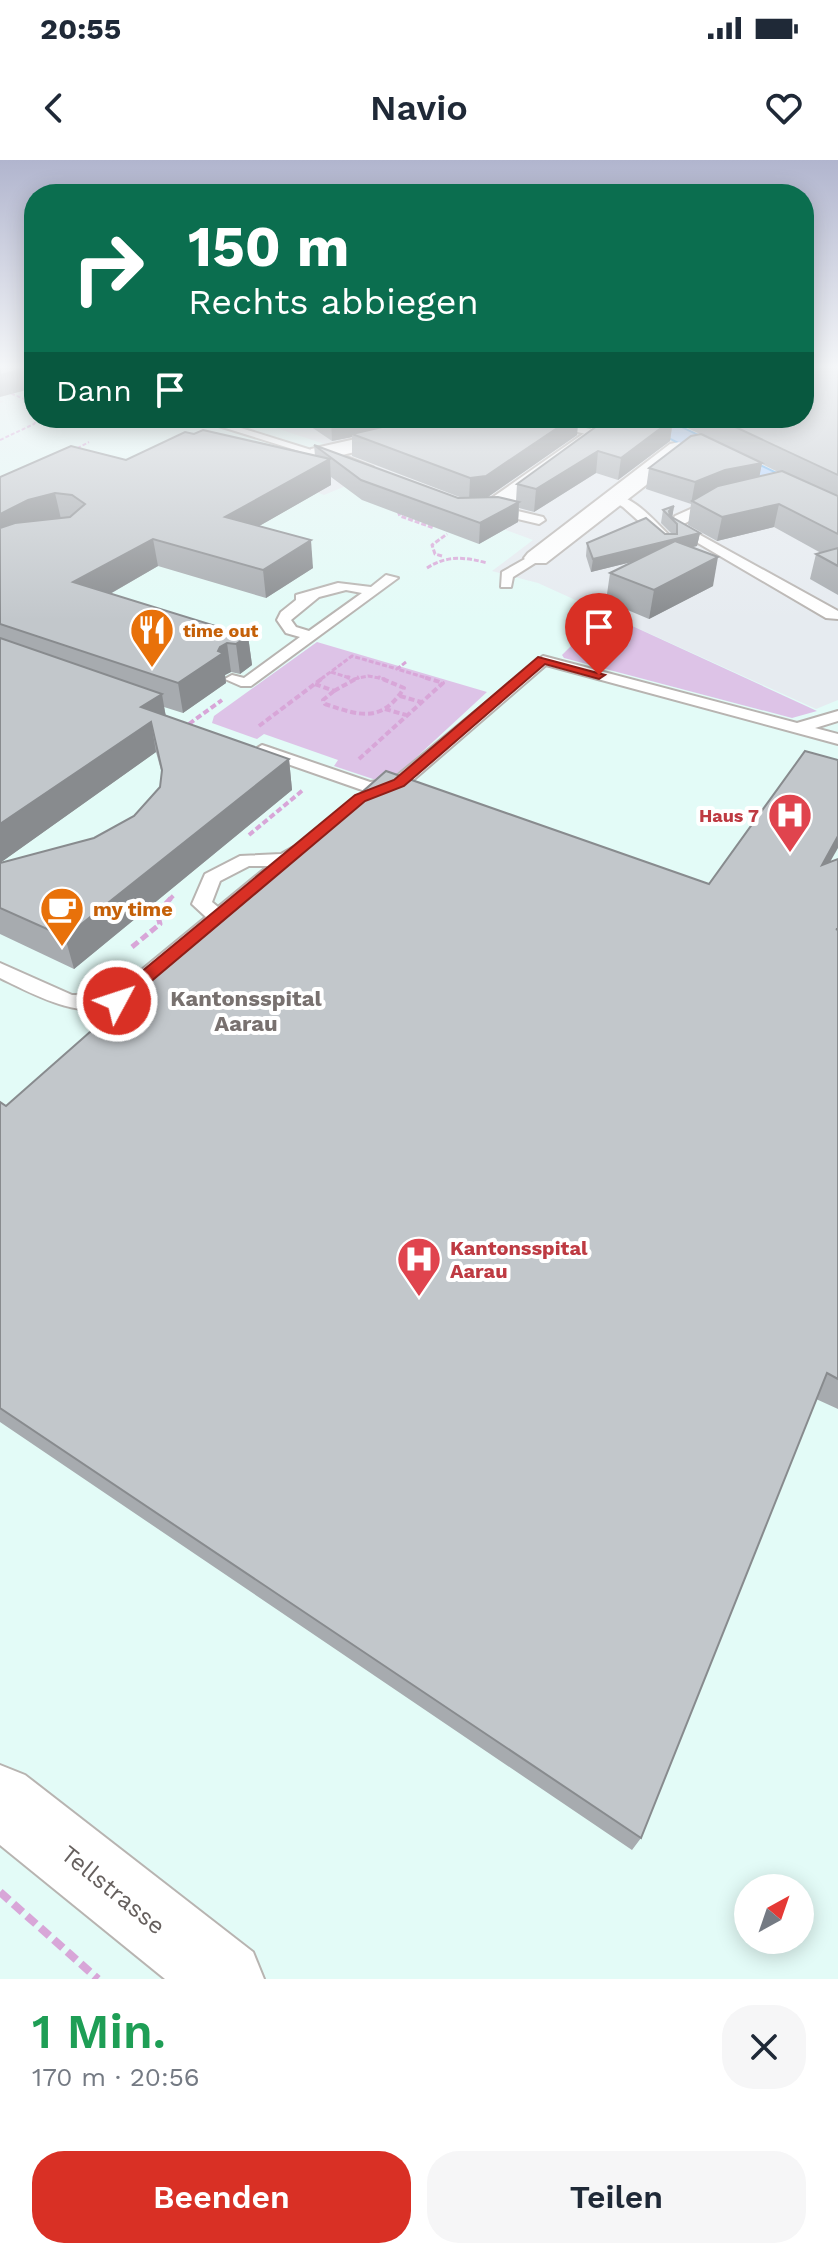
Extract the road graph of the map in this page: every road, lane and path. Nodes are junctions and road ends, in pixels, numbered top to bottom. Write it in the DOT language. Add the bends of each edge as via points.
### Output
graph roads {
  1 [pos="73,451"];
  2 [pos="309,451"];
  3 [pos="333,451"];
  4 [pos="575,451"];
  5 [pos="675,451"];
  6 [pos="712,451"];
  7 [pos="319,454"];
  8 [pos="62,457"];
  9 [pos="386,480"];
  10 [pos="784,486"];
  11 [pos="759,491"];
  12 [pos="427,495"];
  13 [pos="614,497"];
  14 [pos="725,498"];
  15 [pos="492,509"];
  16 [pos="838,513"];
  17 [pos="539,520"];
  18 [pos="432,529"];
  19 [pos="669,542"];
  20 [pos="443,557"];
  21 [pos="537,558"];
  22 [pos="489,563"];
  23 [pos="427,568"];
  24 [pos="391,578"];
  25 [pos="373,592"];
  26 [pos="838,615"];
  27 [pos="311,636"];
  28 [pos="406,662"];
  29 [pos="397,669"];
  30 [pos="331,672"];
  31 [pos="351,678"];
  32 [pos="383,680"];
  33 [pos="239,681"];
  34 [pos="315,684"];
  35 [pos="334,691"];
  36 [pos="400,696"];
  37 [pos="421,702"];
  38 [pos="384,708"];
  39 [pos="407,715"];
  40 [pos="838,716"];
  41 [pos="189,724"];
  42 [pos="796,728"];
  43 [pos="251,733"];
  44 [pos="838,739"];
  45 [pos="350,767"];
  46 [pos="314,781"];
  47 [pos="380,788"];
  48 [pos="349,807"];
  49 [pos="317,833"];
  50 [pos="246,860"];
  51 [pos="285,860"];
  52 [pos="181,889"];
  53 [pos="218,917"];
  54 [pos="128,951"];
  55 [pos="0,970"];
  56 [pos="0,1800"];
  57 [pos="0,1892"];
  58 [pos="98,1979"];
  59 [pos="226,1979"];
  1 -- 8 [label="path"];
  2 -- 7 [label="lane"];
  3 -- 7 [label="street"];
  4 -- 15 [label="street"];
  5 -- 13 [label="street"];
  6 -- 10 [label="main road"];
  7 -- 9 [label="street"];
  10 -- 11 [label="lane"];
  10 -- 16 [label="main road"];
  12 -- 15 [label="street" via="467,511"];
  13 -- 19 [label="lane"];
  13 -- 21 [label="street"];
  14 -- 26 [label="lane" via="679,519 675,526"];
  15 -- 17 [label="lane"];
  18 -- 20 [label="path" via="447,535 432,545"];
  20 -- 22 [label="path"];
  20 -- 23 [label="path"];
  24 -- 25 [label="lane"];
  25 -- 27 [label="lane"];
  25 -- 27 [label="lane" via="340,584 303,599 284,620 291,630"];
  27 -- 33 [label="lane"];
  28 -- 29 [label="path"];
  29 -- 30 [label="path" via="352,656"];
  29 -- 32 [label="path"];
  29 -- 37 [label="path" via="443,683"];
  30 -- 31 [label="path"];
  30 -- 34 [label="path"];
  31 -- 32 [label="path"];
  31 -- 35 [label="path"];
  32 -- 36 [label="path" via="404,688"];
  33 -- 41 [label="path"];
  34 -- 35 [label="path"];
  34 -- 43 [label="path"];
  35 -- 38 [label="path" via="325,704 373,717"];
  36 -- 37 [label="path"];
  36 -- 38 [label="path"];
  37 -- 39 [label="path"];
  38 -- 39 [label="path"];
  39 -- 45 [label="path"];
  40 -- 42 [label="lane"];
  41 -- 47 [label="lane"];
  42 -- 44 [label="lane"];
  42 -- 47 [label="lane" via="543,660 399,783"];
  46 -- 50 [label="path" via="241,842"];
  47 -- 48 [label="lane"];
  49 -- 51 [label="lane"];
  50 -- 51 [label="lane"];
  50 -- 53 [label="lane" via="212,878 202,904"];
  51 -- 53 [label="lane"];
  52 -- 54 [label="path" via="157,913 160,924"];
  53 -- 55 [label="lane" via="117,1001 97,1007 76,1005"];
  56 -- 59 [label="street, Tellstrasse"];
  57 -- 58 [label="path"];
}
